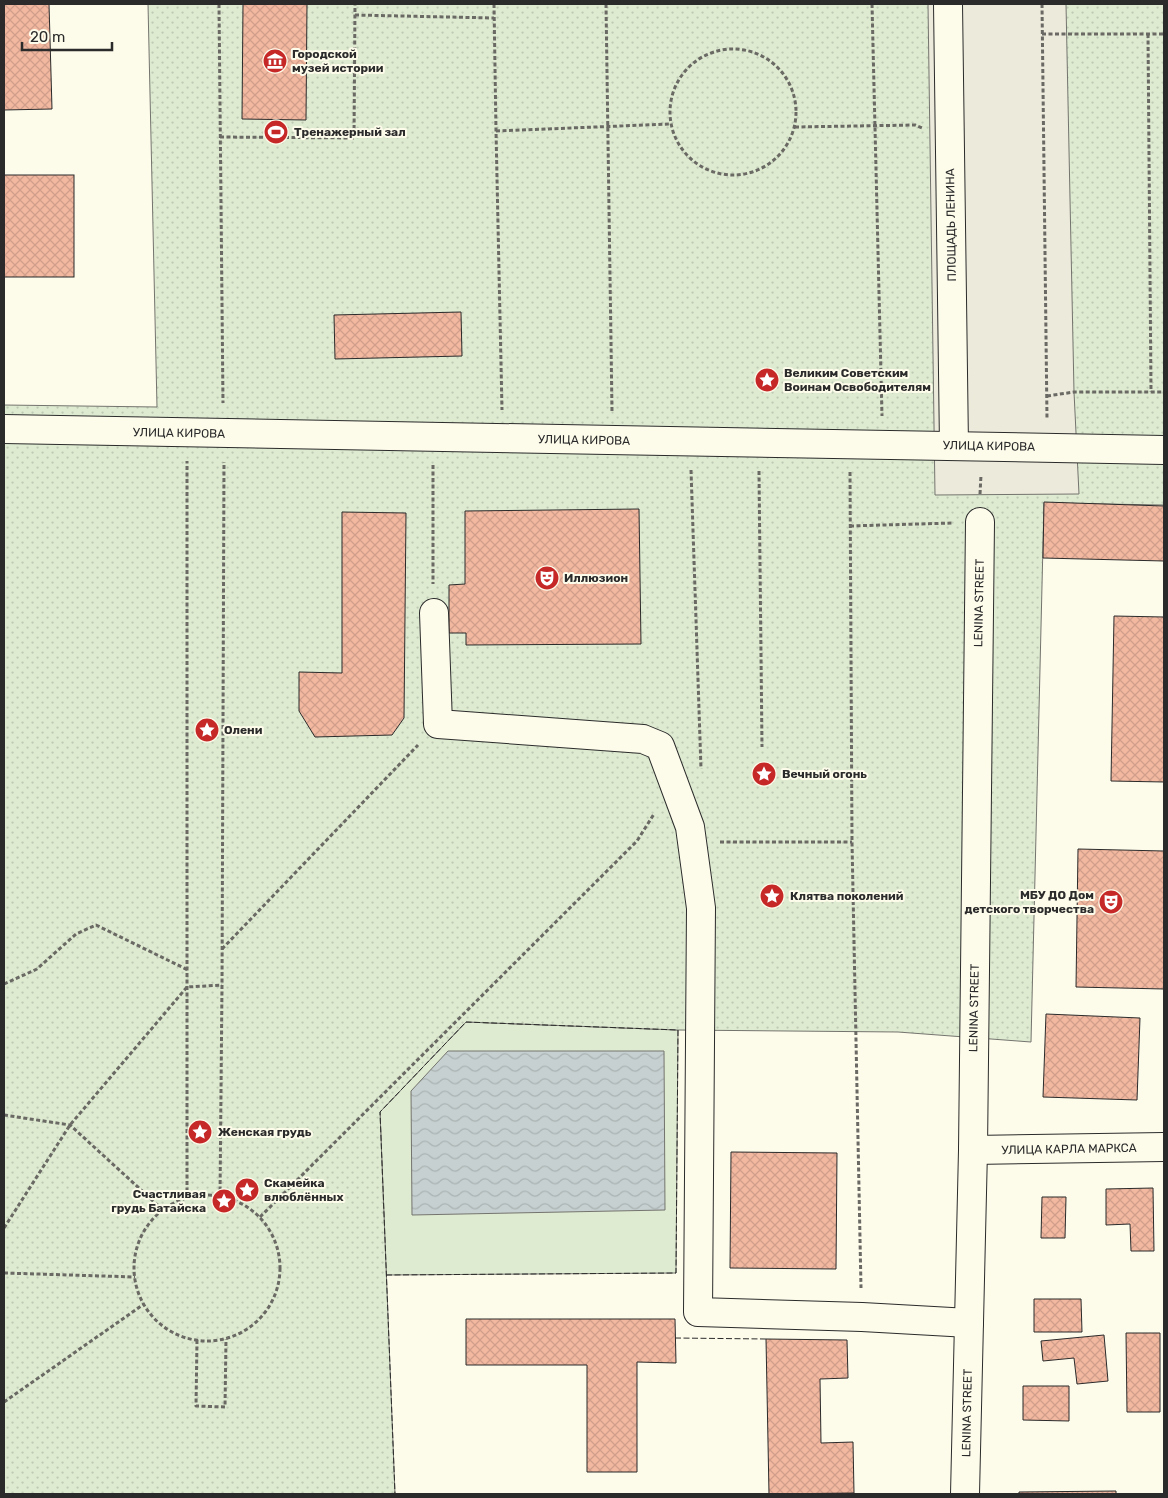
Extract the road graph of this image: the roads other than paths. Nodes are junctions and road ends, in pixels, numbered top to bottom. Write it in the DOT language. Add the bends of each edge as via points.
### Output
graph roads {
  1 [pos="948,4"];
  2 [pos="4,429"];
  3 [pos="954,446"];
  4 [pos="1164,450"];
  5 [pos="980,522"];
  6 [pos="434,613"];
  7 [pos="1164,1147"];
  8 [pos="973,1150"];
  9 [pos="969,1322"];
  10 [pos="965,1494"];
  1 -- 3 [label="street, ПЛОЩАДЬ ЛЕНИНА"];
  2 -- 3 [label="street, УЛИЦА КИРОВА"];
  3 -- 4 [label="street, УЛИЦА КИРОВА"];
  5 -- 8 [label="street, LENINA STREET"];
  6 -- 9 [label="street" via="438,724 643,740 660,746 674,783 690,827 701,908 698,1312"];
  7 -- 8 [label="street, УЛИЦА КАРЛА МАРКСА"];
  8 -- 9 [label="street, LENINA STREET"];
  9 -- 10 [label="street, LENINA STREET"];
}
